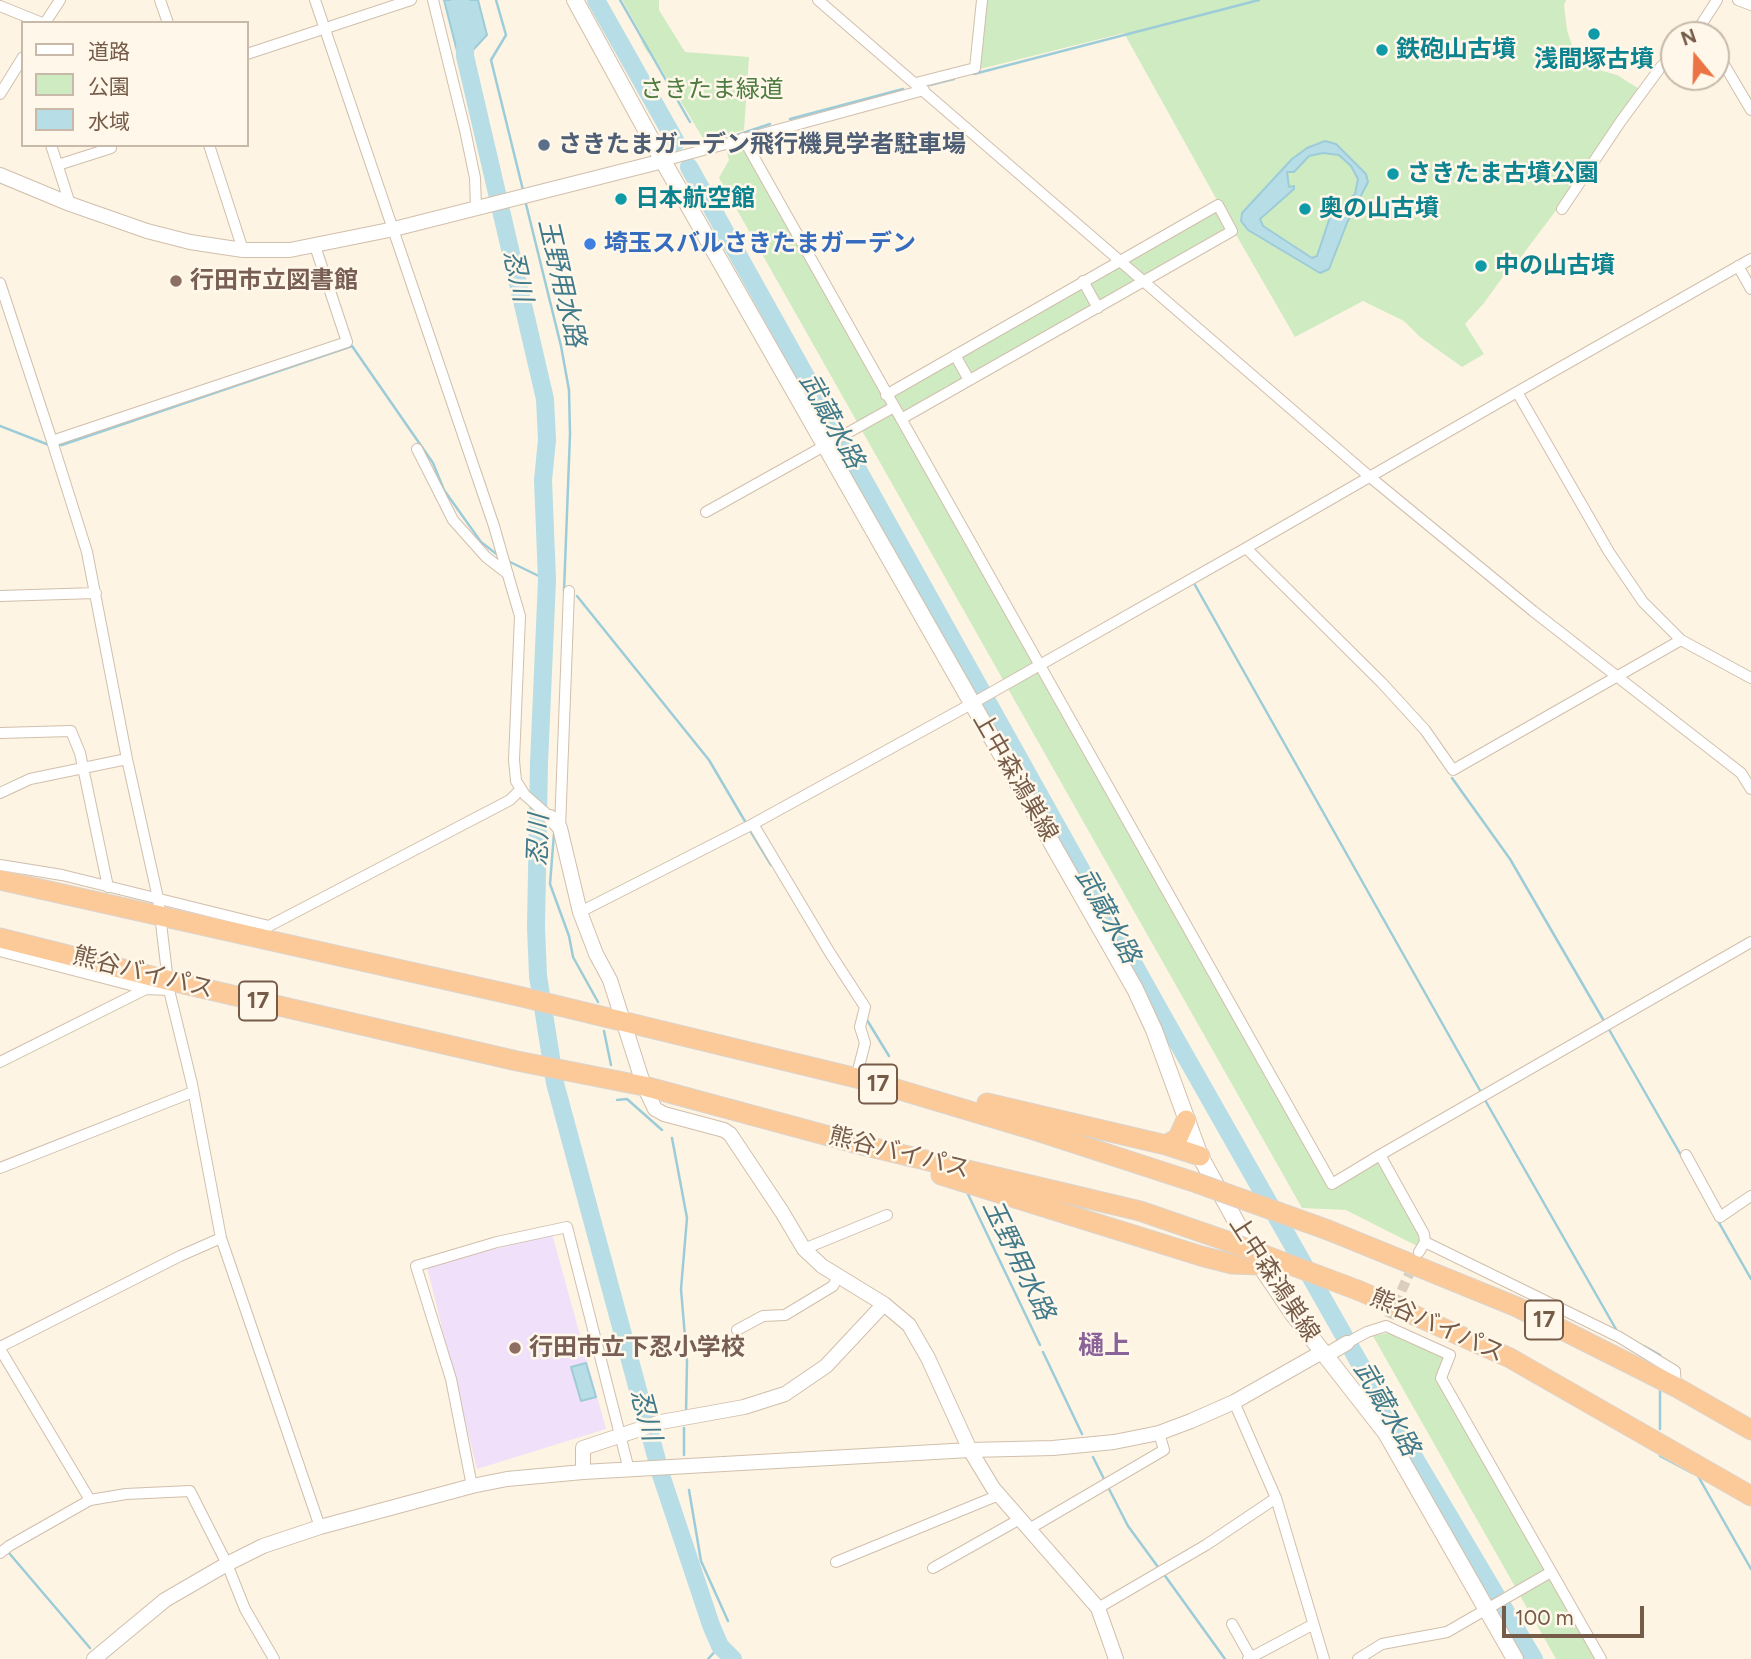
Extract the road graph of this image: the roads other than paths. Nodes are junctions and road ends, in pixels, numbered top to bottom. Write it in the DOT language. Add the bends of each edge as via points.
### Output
graph roads {
  1 [pos="60,0"];
  2 [pos="160,0"];
  3 [pos="314,0"];
  4 [pos="411,0"];
  5 [pos="433,0"];
  6 [pos="575,0"];
  7 [pos="818,0"];
  8 [pos="982,0"];
  9 [pos="1717,0"];
  10 [pos="1738,0"];
  11 [pos="1751,5"];
  12 [pos="0,6"];
  13 [pos="39,21"];
  14 [pos="45,21"];
  15 [pos="167,21"];
  16 [pos="1703,21"];
  17 [pos="324,29"];
  18 [pos="248,54"];
  19 [pos="21,61"];
  20 [pos="1660,71"];
  21 [pos="1730,75"];
  22 [pos="920,87"];
  23 [pos="0,94"];
  24 [pos="1751,110"];
  25 [pos="743,138"];
  26 [pos="52,147"];
  27 [pos="111,147"];
  28 [pos="210,147"];
  29 [pos="669,159"];
  30 [pos="58,165"];
  31 [pos="0,175"];
  32 [pos="70,204"];
  33 [pos="479,207"];
  34 [pos="1562,209"];
  35 [pos="394,229"];
  36 [pos="315,246"];
  37 [pos="243,250"];
  38 [pos="1751,259"];
  39 [pos="1120,260"];
  40 [pos="1738,266"];
  41 [pos="1083,281"];
  42 [pos="1146,282"];
  43 [pos="0,283"];
  44 [pos="1751,289"];
  45 [pos="1098,308"];
  46 [pos="955,355"];
  47 [pos="970,380"];
  48 [pos="1517,392"];
  49 [pos="887,395"];
  50 [pos="894,407"];
  51 [pos="901,419"];
  52 [pos="52,441"];
  53 [pos="831,444"];
  54 [pos="417,449"];
  55 [pos="1370,477"];
  56 [pos="706,512"];
  57 [pos="1246,548"];
  58 [pos="508,574"];
  59 [pos="569,591"];
  60 [pos="96,593"];
  61 [pos="0,596"];
  62 [pos="1681,640"];
  63 [pos="1039,665"];
  64 [pos="1617,676"];
  65 [pos="1751,678"];
  66 [pos="976,701"];
  67 [pos="0,733"];
  68 [pos="127,759"];
  69 [pos="83,767"];
  70 [pos="1746,771"];
  71 [pos="1751,789"];
  72 [pos="523,792"];
  73 [pos="0,793"];
  74 [pos="555,822"];
  75 [pos="753,824"];
  76 [pos="0,865"];
  77 [pos="0,880"];
  78 [pos="108,887"];
  79 [pos="159,907"];
  80 [pos="580,912"];
  81 [pos="0,938"];
  82 [pos="1751,942"];
  83 [pos="0,951"];
  84 [pos="168,985"];
  85 [pos="146,989"];
  86 [pos="625,1023"];
  87 [pos="0,1062"];
  88 [pos="864,1080"];
  89 [pos="644,1086"];
  90 [pos="193,1092"];
  91 [pos="1186,1121"];
  92 [pos="862,1145"];
  93 [pos="1166,1145"];
  94 [pos="1686,1155"];
  95 [pos="1200,1156"];
  96 [pos="1380,1156"];
  97 [pos="0,1168"];
  98 [pos="1751,1196"];
  99 [pos="887,1215"];
  100 [pos="221,1238"];
  101 [pos="804,1248"];
  102 [pos="1260,1265"];
  103 [pos="838,1278"];
  104 [pos="884,1304"];
  105 [pos="737,1330"];
  106 [pos="1347,1343"];
  107 [pos="0,1348"];
  108 [pos="1324,1354"];
  109 [pos="1676,1387"];
  110 [pos="1234,1402"];
  111 [pos="1751,1430"];
  112 [pos="1159,1433"];
  113 [pos="624,1435"];
  114 [pos="970,1450"];
  115 [pos="629,1470"];
  116 [pos="583,1472"];
  117 [pos="472,1486"];
  118 [pos="999,1495"];
  119 [pos="1751,1496"];
  120 [pos="1276,1498"];
  121 [pos="90,1500"];
  122 [pos="1024,1524"];
  123 [pos="320,1527"];
  124 [pos="0,1553"];
  125 [pos="836,1562"];
  126 [pos="227,1564"];
  127 [pos="933,1568"];
  128 [pos="1550,1572"];
  129 [pos="1491,1607"];
  130 [pos="1098,1608"];
  131 [pos="1232,1624"];
  132 [pos="1312,1625"];
  133 [pos="1250,1658"];
  134 [pos="93,1659"];
  135 [pos="274,1659"];
  136 [pos="1116,1659"];
  137 [pos="1324,1659"];
  138 [pos="1358,1659"];
  139 [pos="1515,1659"];
  140 [pos="1601,1659"];
  1 -- 14 [label="street"];
  2 -- 15 [label="street"];
  3 -- 17 [label="street"];
  4 -- 17 [label="street"];
  5 -- 33 [label="street"];
  6 -- 29 [label="main road, 上中森鴻巣線"];
  7 -- 22 [label="street"];
  8 -- 22 [label="street" via="975,68"];
  9 -- 16 [label="street"];
  10 -- 11 [label="street"];
  12 -- 13 [label="street"];
  17 -- 18 [label="street"];
  17 -- 35 [label="street"];
  19 -- 23 [label="street"];
  20 -- 34 [label="street"];
  21 -- 24 [label="street"];
  22 -- 25 [label="street"];
  22 -- 39 [label="street"];
  25 -- 29 [label="street"];
  25 -- 49 [label="street"];
  26 -- 30 [label="street"];
  27 -- 30 [label="street"];
  28 -- 37 [label="street"];
  29 -- 33 [label="street"];
  29 -- 53 [label="main road, 上中森鴻巣線"];
  30 -- 32 [label="street"];
  31 -- 32 [label="street"];
  32 -- 37 [label="street" via="179,240"];
  33 -- 35 [label="street"];
  35 -- 36 [label="street"];
  35 -- 58 [label="street"];
  36 -- 37 [label="street"];
  36 -- 52 [label="street" via="346,342"];
  38 -- 40 [label="street"];
  39 -- 41 [label="street"];
  39 -- 42 [label="street"];
  39 -- 42 [label="street" via="1217,205 1232,231"];
  40 -- 44 [label="street"];
  40 -- 48 [label="street"];
  41 -- 45 [label="street"];
  41 -- 46 [label="street"];
  42 -- 45 [label="street"];
  42 -- 55 [label="street"];
  43 -- 52 [label="street"];
  45 -- 47 [label="street"];
  46 -- 47 [label="street"];
  46 -- 49 [label="street"];
  47 -- 51 [label="street"];
  48 -- 55 [label="street"];
  48 -- 62 [label="street" via="1609,552 1643,602"];
  49 -- 50 [label="street"];
  50 -- 51 [label="street"];
  50 -- 53 [label="street"];
  51 -- 63 [label="street"];
  52 -- 60 [label="street"];
  53 -- 56 [label="street"];
  53 -- 66 [label="main road, 上中森鴻巣線"];
  54 -- 58 [label="street" via="453,520"];
  55 -- 57 [label="street"];
  55 -- 64 [label="street"];
  57 -- 63 [label="street"];
  57 -- 64 [label="street" via="1390,692 1453,770"];
  58 -- 72 [label="street" via="520,616 514,760 516,781"];
  59 -- 74 [label="street"];
  60 -- 61 [label="street"];
  60 -- 68 [label="street"];
  62 -- 64 [label="street"];
  62 -- 65 [label="street"];
  63 -- 66 [label="street"];
  63 -- 96 [label="street" via="1332,1184"];
  64 -- 70 [label="street"];
  66 -- 75 [label="street"];
  66 -- 91 [label="main road, 上中森鴻巣線" via="1135,989"];
  67 -- 69 [label="street" via="71,732"];
  68 -- 69 [label="street"];
  68 -- 79 [label="street"];
  69 -- 73 [label="street" via="30,779"];
  69 -- 78 [label="street"];
  70 -- 71 [label="street"];
  72 -- 74 [label="street"];
  72 -- 79 [label="street" via="269,926"];
  74 -- 80 [label="street"];
  75 -- 80 [label="street"];
  75 -- 88 [label="street" via="865,1007 860,1027 865,1042"];
  76 -- 78 [label="street"];
  77 -- 79 [label="highway, 熊谷バイパス / 17"];
  78 -- 79 [label="street"];
  79 -- 84 [label="street"];
  79 -- 86 [label="highway, 熊谷バイパス / 17"];
  80 -- 86 [label="street"];
  81 -- 84 [label="highway, 熊谷バイパス / 17"];
  82 -- 96 [label="street"];
  83 -- 85 [label="street"];
  84 -- 85 [label="street"];
  84 -- 89 [label="highway, 熊谷バイパス / 17"];
  84 -- 90 [label="street"];
  85 -- 87 [label="street"];
  86 -- 88 [label="highway, 熊谷バイパス / 17"];
  86 -- 89 [label="street"];
  88 -- 93 [label="highway, 17" via="907,1083"];
  88 -- 109 [label="highway, 熊谷バイパス / 17, bridge" via="1037,1131 1328,1230 1517,1307"];
  89 -- 92 [label="highway, 熊谷バイパス / 17"];
  89 -- 101 [label="street" via="655,1109 730,1134"];
  90 -- 97 [label="street"];
  90 -- 100 [label="street"];
  91 -- 93 [label="highway" via="1178,1138"];
  91 -- 95 [label="main road, 上中森鴻巣線"];
  92 -- 102 [label="highway, 17" via="883,1158 1201,1256"];
  92 -- 119 [label="highway, 熊谷バイパス / 17, bridge" via="1140,1211 1360,1291 1510,1358"];
  93 -- 95 [label="highway, 17"];
  94 -- 98 [label="street" via="1720,1217"];
  95 -- 102 [label="main road, 上中森鴻巣線"];
  96 -- 109 [label="street" via="1424,1234 1422,1247 1619,1337 1675,1371"];
  99 -- 101 [label="street"];
  100 -- 107 [label="street"];
  100 -- 123 [label="street"];
  101 -- 103 [label="street"];
  102 -- 108 [label="main road, 上中森鴻巣線"];
  103 -- 104 [label="street"];
  103 -- 105 [label="street" via="785,1315 763,1316"];
  104 -- 113 [label="street" via="826,1366 785,1394"];
  104 -- 114 [label="street" via="909,1325"];
  106 -- 108 [label="street"];
  106 -- 128 [label="street" via="1387,1322 1450,1355 1441,1378"];
  107 -- 121 [label="street"];
  108 -- 110 [label="street"];
  108 -- 129 [label="main road, 上中森鴻巣線" via="1387,1433"];
  109 -- 111 [label="highway, 熊谷バイパス / 17"];
  110 -- 112 [label="street"];
  110 -- 120 [label="street"];
  112 -- 114 [label="street" via="1065,1447"];
  112 -- 122 [label="street" via="1164,1450"];
  113 -- 115 [label="street"];
  113 -- 116 [label="street" via="583,1448"];
  113 -- 117 [label="street" via="567,1227 416,1266 451,1379"];
  114 -- 115 [label="street"];
  114 -- 118 [label="street"];
  115 -- 116 [label="street"];
  116 -- 117 [label="street"];
  117 -- 123 [label="street"];
  118 -- 122 [label="street"];
  118 -- 125 [label="street"];
  120 -- 130 [label="street"];
  120 -- 132 [label="street"];
  121 -- 124 [label="street"];
  121 -- 126 [label="street" via="190,1491"];
  122 -- 127 [label="street"];
  122 -- 130 [label="street"];
  123 -- 126 [label="street"];
  126 -- 134 [label="street" via="165,1600"];
  126 -- 135 [label="street" via="245,1609"];
  128 -- 129 [label="street"];
  128 -- 140 [label="street"];
  129 -- 138 [label="street" via="1447,1632 1382,1644"];
  129 -- 139 [label="main road, 上中森鴻巣線"];
  130 -- 136 [label="street"];
  131 -- 133 [label="street"];
  132 -- 133 [label="street"];
  132 -- 137 [label="street"];
}
